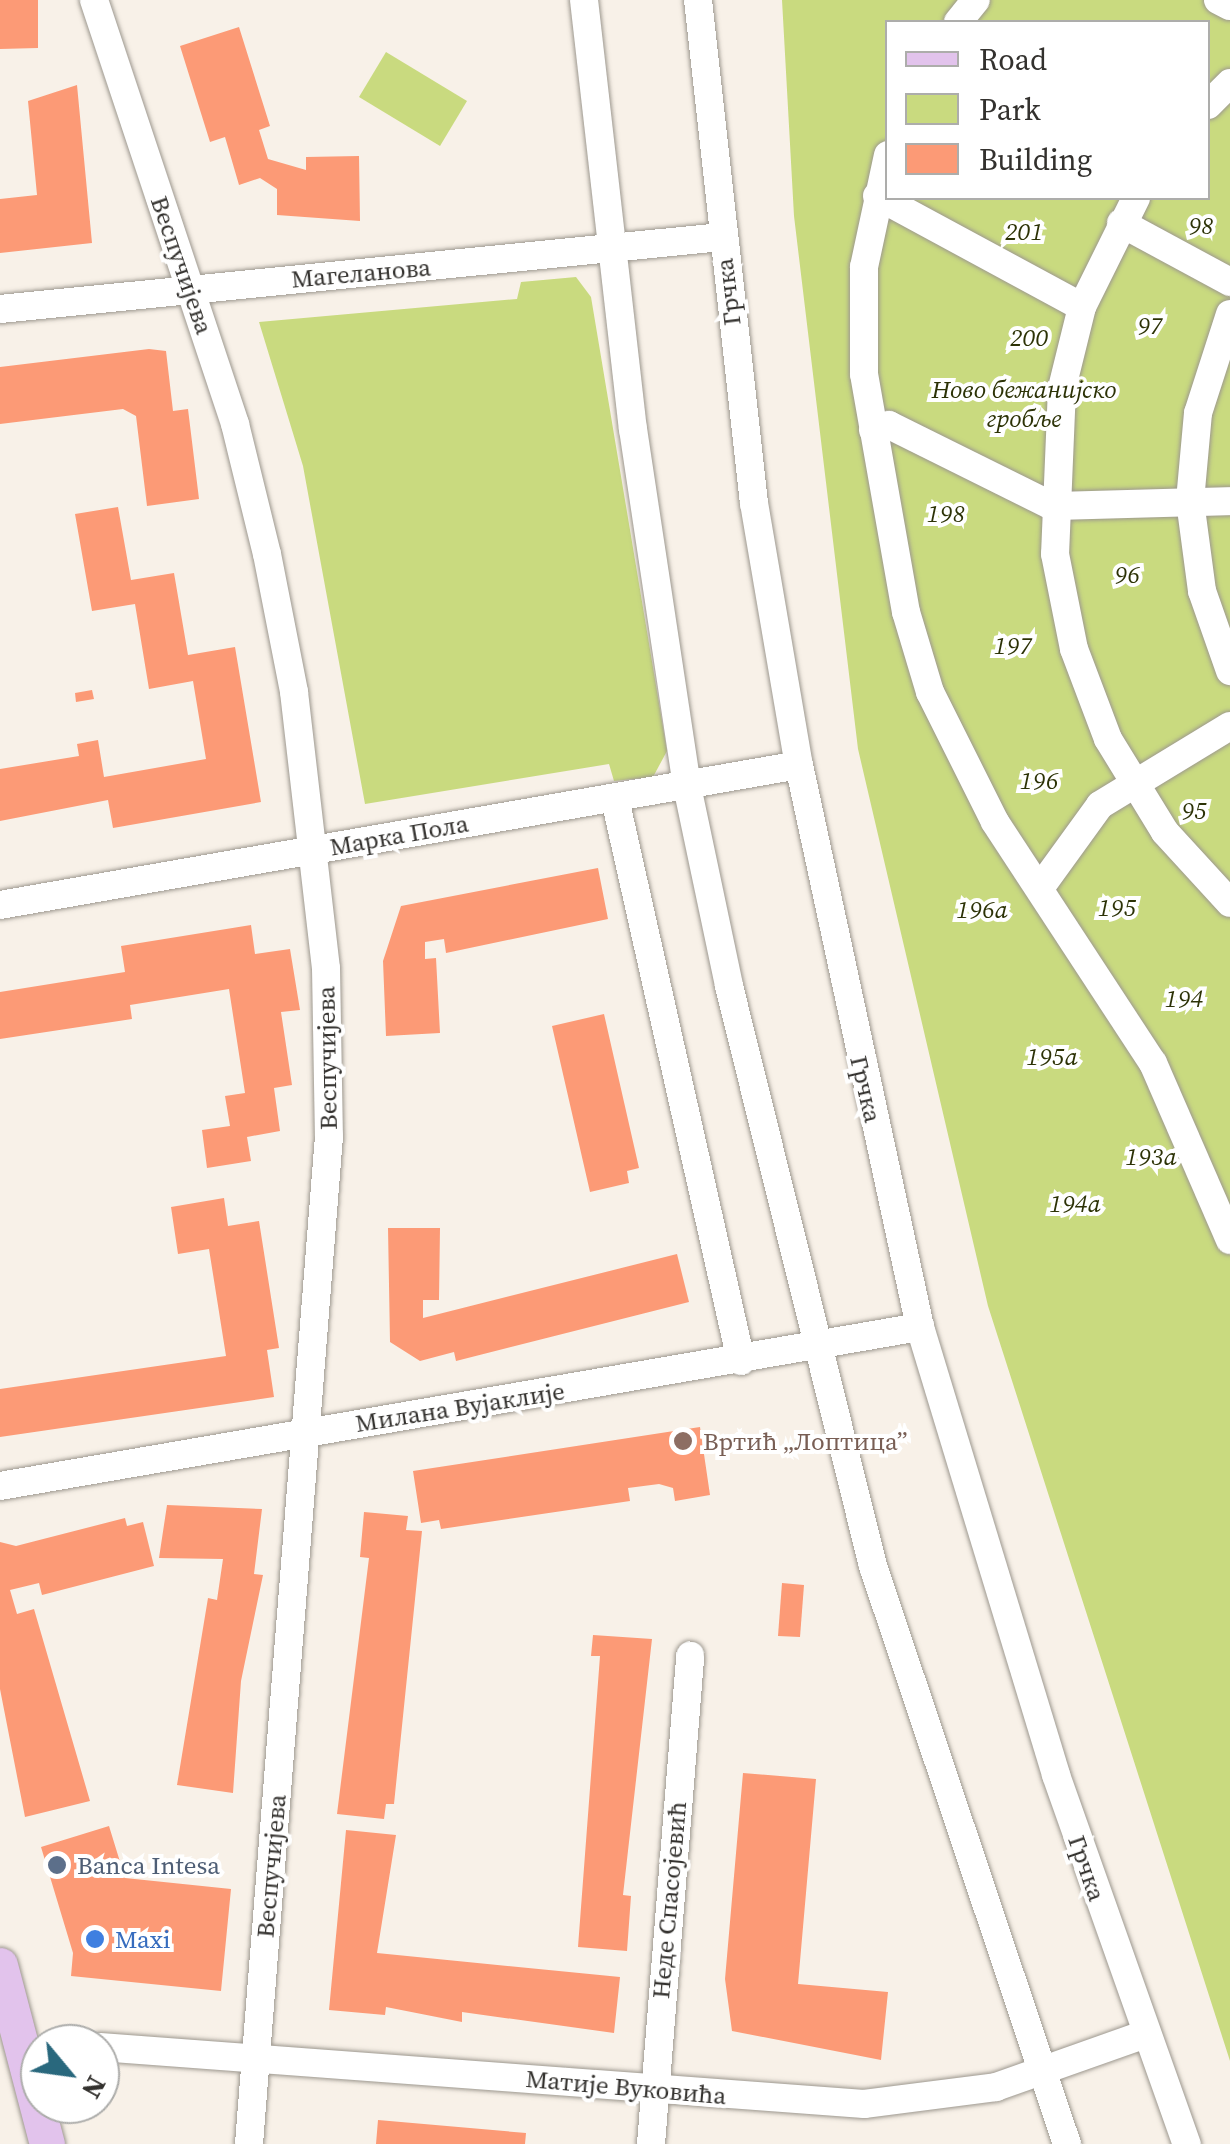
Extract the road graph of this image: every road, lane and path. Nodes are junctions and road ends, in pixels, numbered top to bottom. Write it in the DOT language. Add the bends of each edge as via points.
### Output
graph roads {
  1 [pos="94,0"];
  2 [pos="584,0"];
  3 [pos="698,0"];
  4 [pos="976,0"];
  5 [pos="1218,0"];
  6 [pos="1230,6"];
  7 [pos="960,20"];
  8 [pos="1230,83"];
  9 [pos="1210,103"];
  10 [pos="885,166"];
  11 [pos="877,196"];
  12 [pos="1135,200"];
  13 [pos="1121,223"];
  14 [pos="722,237"];
  15 [pos="608,249"];
  16 [pos="1230,282"];
  17 [pos="190,289"];
  18 [pos="1082,306"];
  19 [pos="0,309"];
  20 [pos="1230,314"];
  21 [pos="873,430"];
  22 [pos="1190,501"];
  23 [pos="1230,501"];
  24 [pos="1052,506"];
  25 [pos="1230,671"];
  26 [pos="1230,726"];
  27 [pos="799,765"];
  28 [pos="1132,782"];
  29 [pos="687,786"];
  30 [pos="615,799"];
  31 [pos="315,850"];
  32 [pos="1040,888"];
  33 [pos="1230,903"];
  34 [pos="0,905"];
  35 [pos="1222,1195"];
  36 [pos="1230,1240"];
  37 [pos="920,1327"];
  38 [pos="816,1349"];
  39 [pos="740,1361"];
  40 [pos="306,1432"];
  41 [pos="0,1486"];
  42 [pos="690,1656"];
  43 [pos="0,1966"];
  44 [pos="22,2024"];
  45 [pos="1143,2035"];
  46 [pos="120,2048"];
  47 [pos="255,2057"];
  48 [pos="1042,2074"];
  49 [pos="654,2088"];
  50 [pos="249,2144"];
  51 [pos="652,2144"];
  52 [pos="1067,2144"];
  53 [pos="1187,2144"];
  1 -- 17 [label="street, Веспучијева"];
  2 -- 15 [label="street"];
  3 -- 14 [label="street, Грчка"];
  4 -- 7 [label="street"];
  5 -- 6 [label="street"];
  8 -- 9 [label="street"];
  10 -- 11 [label="street"];
  11 -- 18 [label="street"];
  11 -- 21 [label="street" via="860,311"];
  12 -- 13 [label="street"];
  13 -- 16 [label="street"];
  13 -- 18 [label="street"];
  14 -- 15 [label="street, Магеланова"];
  14 -- 27 [label="street, Грчка"];
  15 -- 17 [label="street, Магеланова"];
  15 -- 29 [label="street"];
  17 -- 19 [label="street, Магеланова"];
  17 -- 31 [label="street, Веспучијева" via="267,554"];
  18 -- 24 [label="street" via="1062,388"];
  20 -- 22 [label="street" via="1198,413"];
  21 -- 24 [label="street" via="890,425"];
  21 -- 32 [label="street" via="930,692 970,780"];
  22 -- 23 [label="street"];
  22 -- 24 [label="street"];
  22 -- 25 [label="street" via="1202,591"];
  24 -- 28 [label="street" via="1074,649"];
  26 -- 28 [label="street"];
  27 -- 29 [label="street, Марка Пола"];
  27 -- 37 [label="street, Грчка"];
  28 -- 32 [label="street" via="1084,821"];
  28 -- 33 [label="street"];
  29 -- 30 [label="street, Марка Пола"];
  29 -- 38 [label="street"];
  30 -- 31 [label="street, Марка Пола"];
  30 -- 39 [label="street"];
  31 -- 34 [label="street, Марка Пола"];
  31 -- 40 [label="street, Веспучијева" via="329,1136"];
  32 -- 35 [label="street" via="1152,1063"];
  35 -- 36 [label="street"];
  37 -- 38 [label="street, Милана Вујаклије"];
  37 -- 45 [label="street, Грчка"];
  38 -- 39 [label="street, Милана Вујаклије"];
  38 -- 48 [label="street" via="894,1635"];
  39 -- 40 [label="street, Милана Вујаклије"];
  40 -- 41 [label="street, Милана Вујаклије"];
  40 -- 47 [label="street, Веспучијева"];
  42 -- 49 [label="street, Неде Спасојевић"];
  43 -- 44 [label="main road"];
  45 -- 48 [label="street, Матије Вуковића"];
  45 -- 53 [label="street, Грчка"];
  46 -- 47 [label="street, Матије Вуковића"];
  47 -- 49 [label="street, Матије Вуковића"];
  47 -- 50 [label="street, Веспучијева"];
  48 -- 49 [label="street, Матије Вуковића" via="864,2104"];
  48 -- 52 [label="street"];
  49 -- 51 [label="street, Неде Спасојевић"];
}
